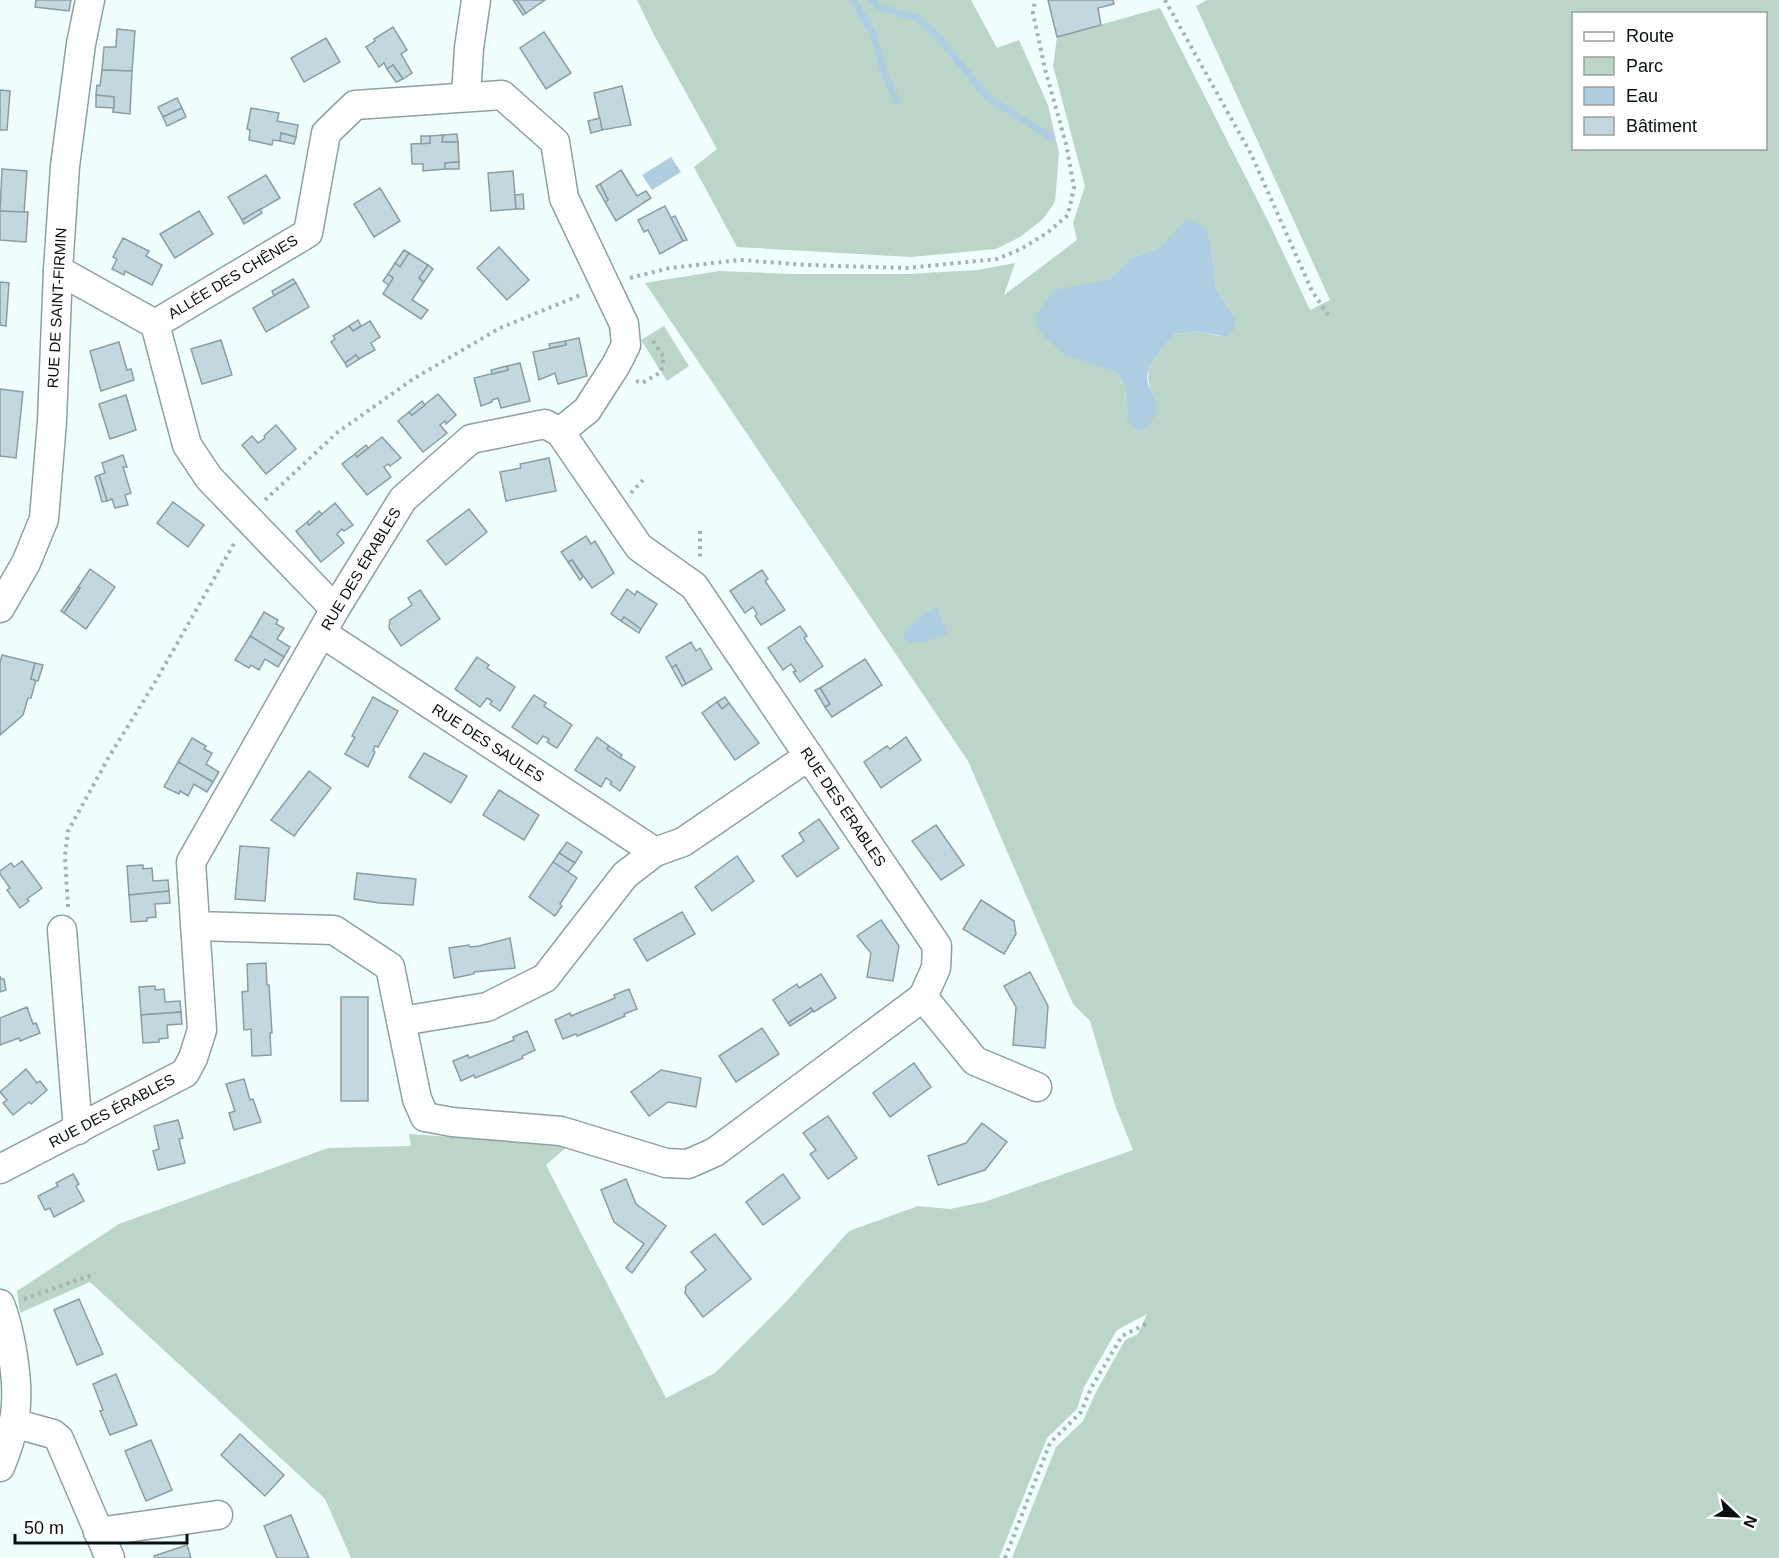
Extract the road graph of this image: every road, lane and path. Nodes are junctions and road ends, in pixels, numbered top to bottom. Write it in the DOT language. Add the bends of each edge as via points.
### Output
graph roads {
  1 [pos="90,0"];
  2 [pos="476,0"];
  3 [pos="1035,0"];
  4 [pos="1165,0"];
  5 [pos="466,97"];
  6 [pos="58,270"];
  7 [pos="606,285"];
  8 [pos="1331,319"];
  9 [pos="155,324"];
  10 [pos="560,432"];
  11 [pos="0,608"];
  12 [pos="329,621"];
  13 [pos="809,756"];
  14 [pos="655,852"];
  15 [pos="195,926"];
  16 [pos="62,930"];
  17 [pos="924,997"];
  18 [pos="402,1020"];
  19 [pos="1037,1087"];
  20 [pos="78,1130"];
  21 [pos="0,1168"];
  22 [pos="95,1274"];
  23 [pos="2,1308"];
  24 [pos="1146,1324"];
  25 [pos="14,1423"];
  26 [pos="0,1467"];
  27 [pos="218,1515"];
  28 [pos="98,1532"];
  29 [pos="110,1558"];
  30 [pos="1005,1558"];
  1 -- 6 [label="street, RUE DE SAINT-FIRMIN" via="65,166"];
  2 -- 5 [label="street"];
  3 -- 7 [label="path" via="1033,13 1074,187 1068,215 1047,233 997,260 907,268 740,260 670,267"];
  4 -- 8 [label="path" via="1251,154 1312,291"];
  5 -- 7 [label="street, ALLÉE DES CHÊNES" via="502,95 555,142 564,198"];
  5 -- 9 [label="street, ALLÉE DES CHÊNES" via="355,105 326,133 308,232"];
  6 -- 9 [label="street, ALLÉE DES CHÊNES"];
  6 -- 11 [label="street, RUE DE SAINT-FIRMIN" via="44,519"];
  7 -- 10 [label="street, ALLÉE DES CHÊNES" via="624,324 626,345 587,410"];
  9 -- 12 [label="street, ALLÉE DES CHÊNES" via="187,444 209,478"];
  10 -- 12 [label="street, RUE DES ÉRABLES" via="545,424 471,439 403,499"];
  10 -- 13 [label="street, RUE DES ÉRABLES" via="639,547 694,586"];
  12 -- 14 [label="street, RUE DES SAULES"];
  12 -- 15 [label="street, RUE DES ÉRABLES" via="191,862"];
  13 -- 14 [label="street" via="683,842"];
  13 -- 17 [label="street, RUE DES ÉRABLES" via="936,946 936,968"];
  14 -- 18 [label="street" via="625,875 545,978 487,1007"];
  15 -- 18 [label="street" via="334,930 390,967"];
  15 -- 20 [label="street, RUE DES ÉRABLES" via="202,1030 185,1073"];
  16 -- 20 [label="street"];
  17 -- 18 [label="street" via="715,1152 688,1164 666,1163 561,1131 425,1117 417,1099"];
  17 -- 19 [label="street" via="975,1061"];
  20 -- 21 [label="street, RUE DES ÉRABLES"];
  22 -- 23 [label="path"];
  23 -- 25 [label="street" via="13,1358"];
  24 -- 30 [label="path" via="1122,1336 1081,1412 1050,1443"];
  25 -- 26 [label="street"];
  25 -- 28 [label="street" via="59,1439"];
  27 -- 28 [label="street"];
  28 -- 29 [label="street"];
}
